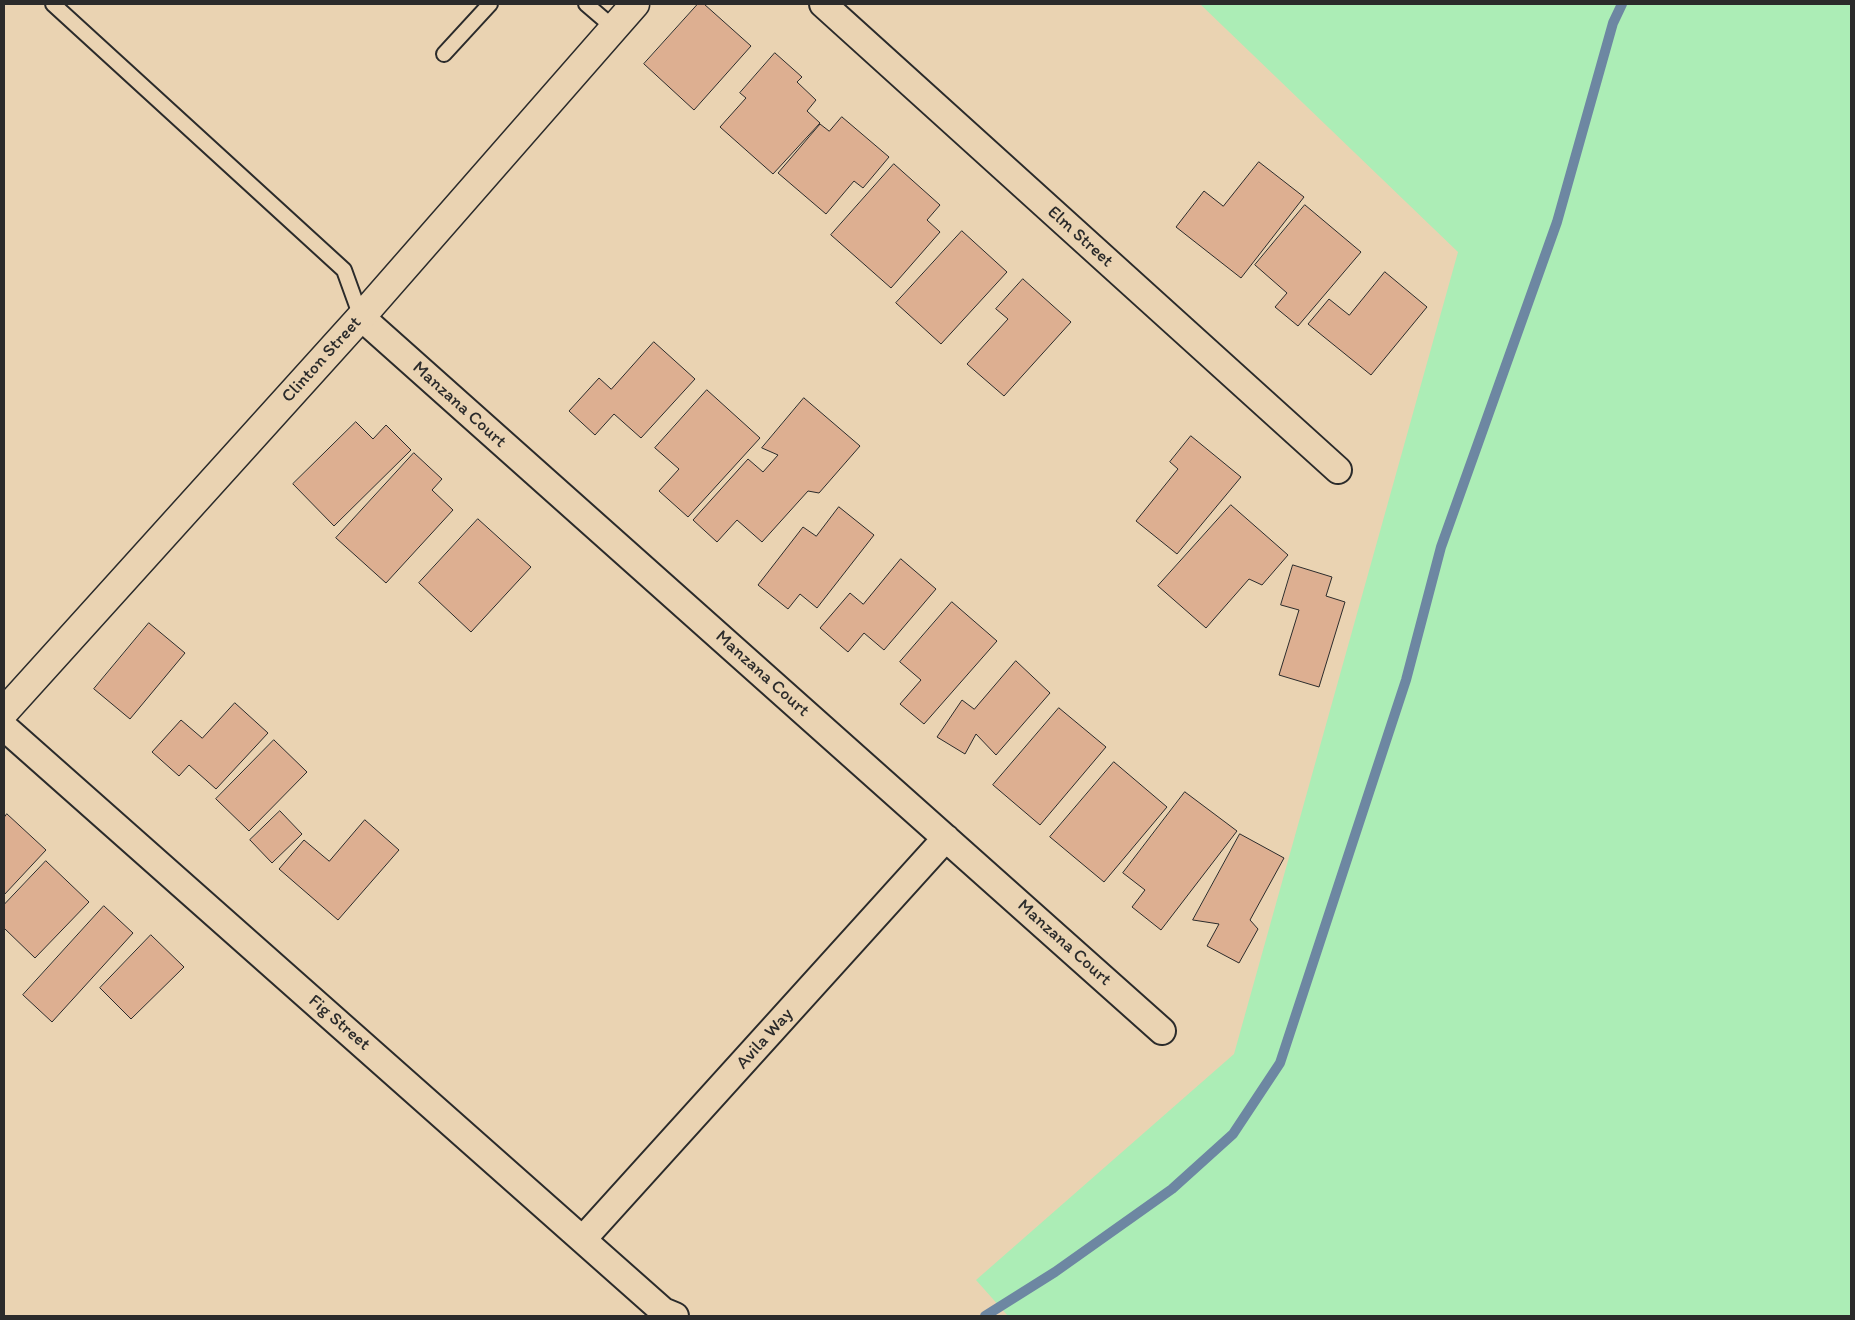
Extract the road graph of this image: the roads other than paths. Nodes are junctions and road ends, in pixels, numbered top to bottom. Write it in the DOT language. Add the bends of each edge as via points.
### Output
graph roads {
  1 [pos="53,4"];
  2 [pos="490,4"];
  3 [pos="586,4"];
  4 [pos="635,4"];
  5 [pos="823,4"];
  6 [pos="614,28"];
  7 [pos="444,54"];
  8 [pos="361,317"];
  9 [pos="1338,470"];
  10 [pos="4,712"];
  11 [pos="4,727"];
  12 [pos="946,838"];
  13 [pos="1162,1031"];
  14 [pos="583,1239"];
  15 [pos="675,1316"];
  1 -- 8 [label="lane" via="344,270"];
  2 -- 7 [label="lane"];
  3 -- 6 [label="lane"];
  4 -- 6 [label="street, Clinton Street"];
  5 -- 9 [label="street, Elm Street"];
  6 -- 8 [label="street, Clinton Street"];
  8 -- 10 [label="street, Clinton Street"];
  8 -- 12 [label="street, Manzana Court"];
  11 -- 14 [label="street, Fig Street"];
  12 -- 13 [label="street, Manzana Court"];
  12 -- 14 [label="street, Avila Way"];
  14 -- 15 [label="street, Fig Street" via="663,1311"];
}
